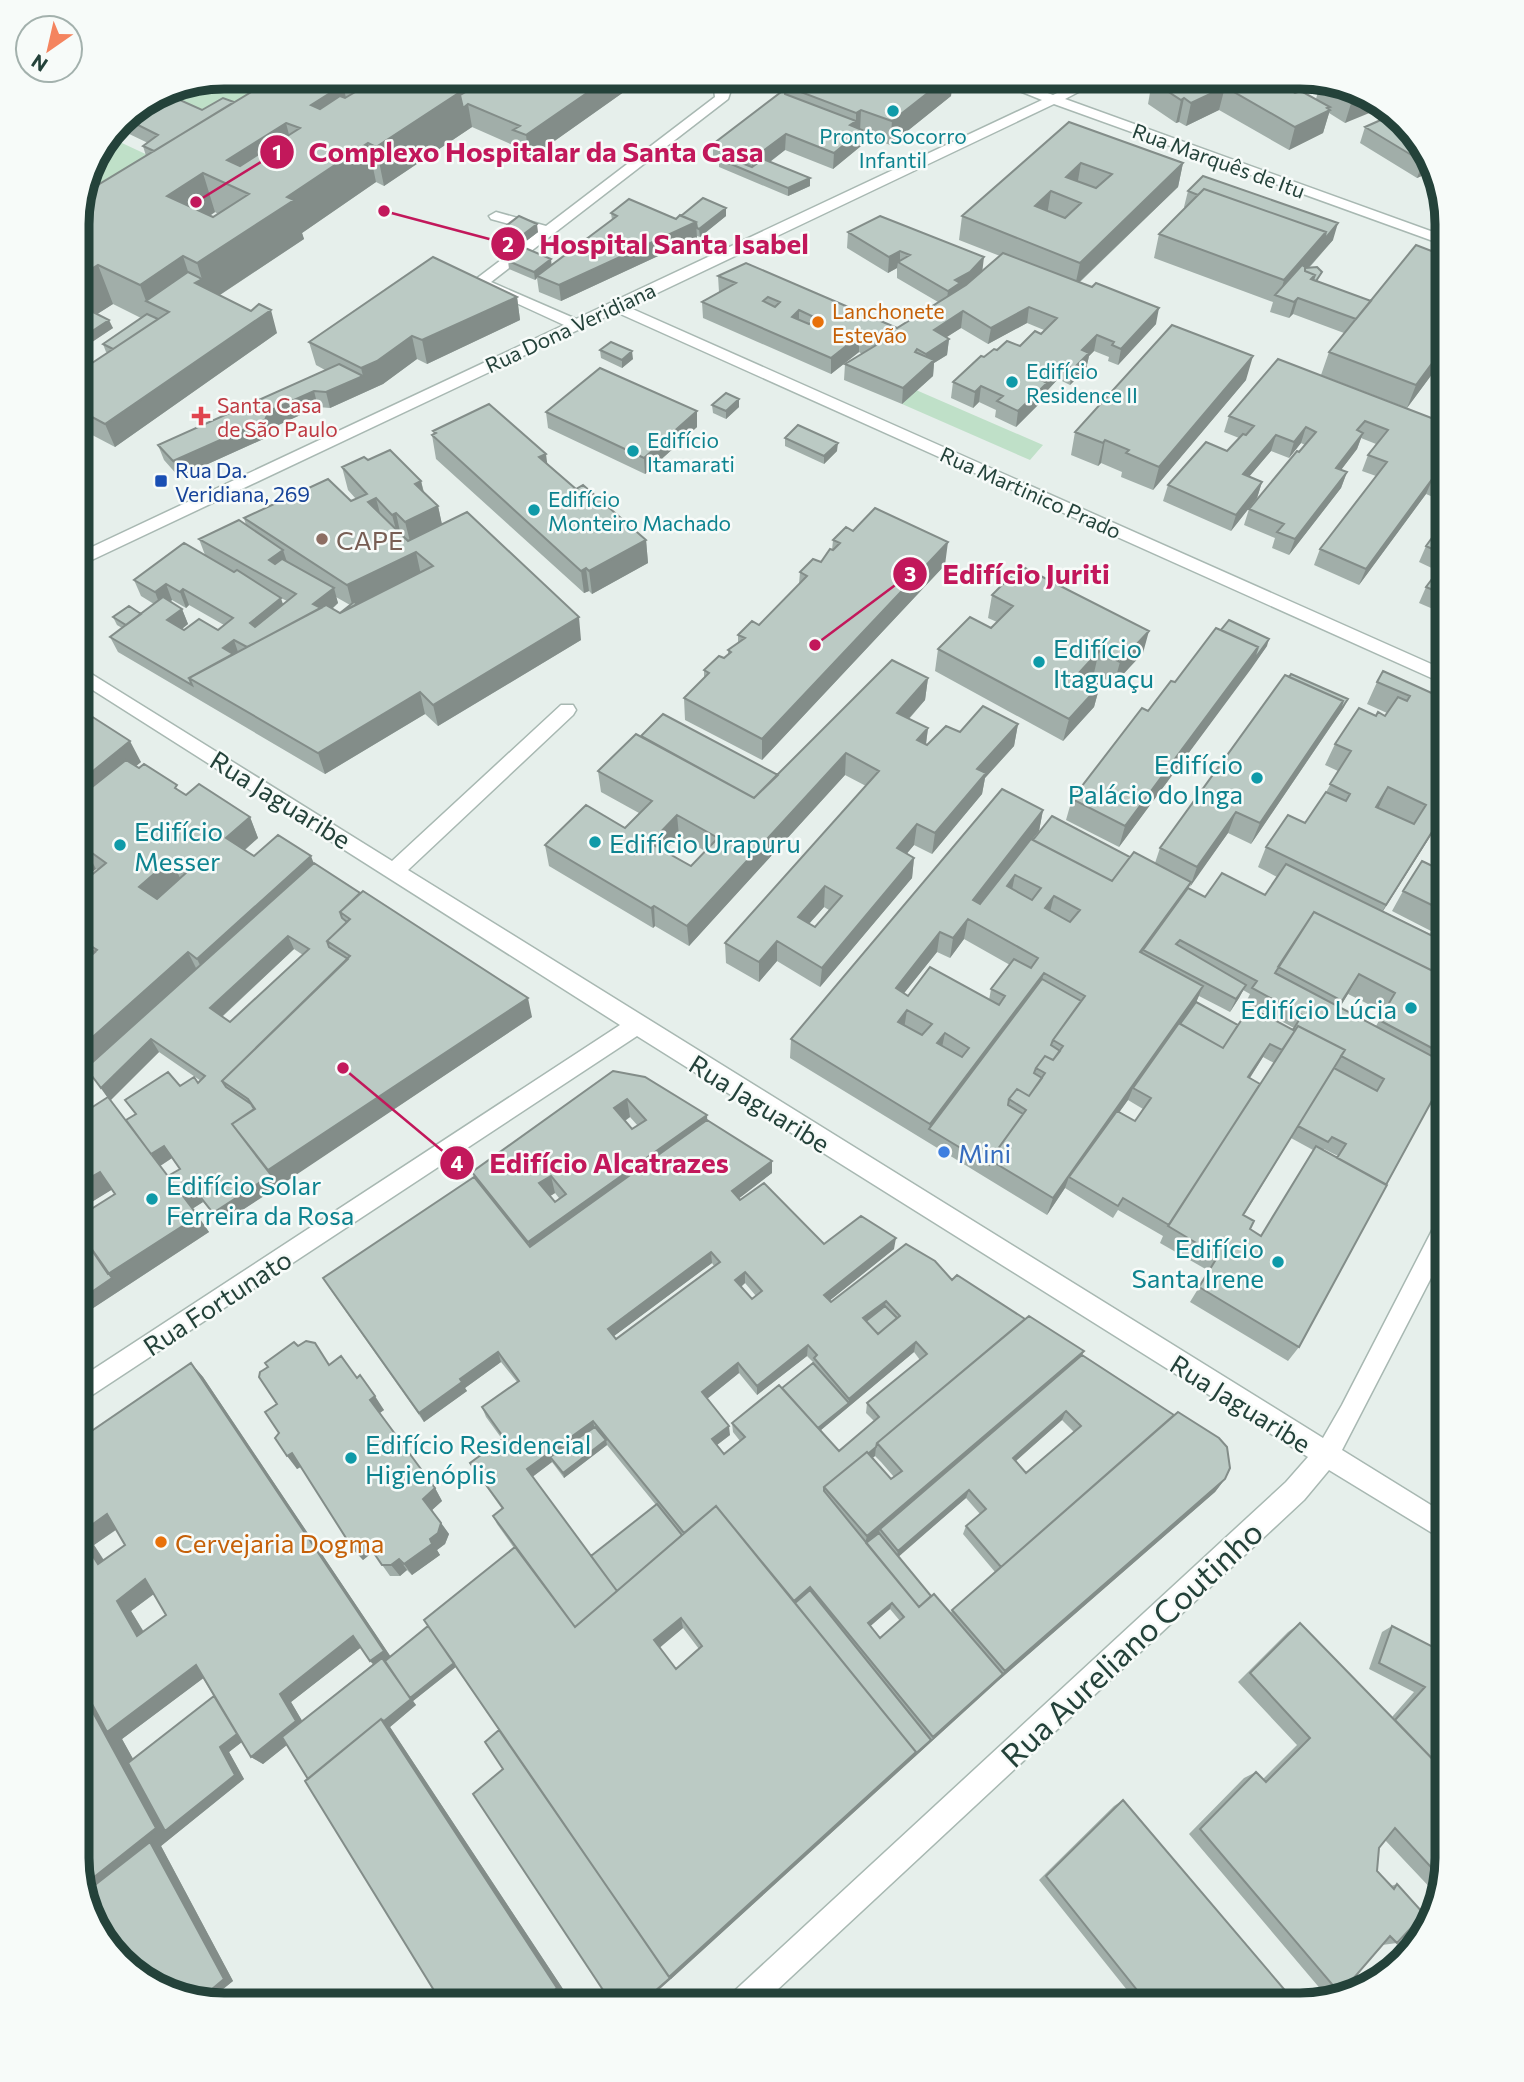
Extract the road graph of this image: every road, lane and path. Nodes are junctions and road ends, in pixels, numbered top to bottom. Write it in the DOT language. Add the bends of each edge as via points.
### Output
graph roads {
  1 [pos="722,90"];
  2 [pos="1028,90"];
  3 [pos="1073,90"];
  4 [pos="1053,99"];
  5 [pos="496,216"];
  6 [pos="549,230"];
  7 [pos="1435,238"];
  8 [pos="614,306"];
  9 [pos="575,324"];
  10 [pos="90,555"];
  11 [pos="1435,673"];
  12 [pos="90,679"];
  13 [pos="567,710"];
  14 [pos="394,871"];
  15 [pos="637,1025"];
  16 [pos="1435,1248"];
  17 [pos="89,1386"];
  18 [pos="1326,1455"];
  19 [pos="1435,1523"];
  20 [pos="753,1992"];
  1 -- 6 [label="street" via="721,99"];
  2 -- 4 [label="street, Rua Marquês de Itu"];
  3 -- 4 [label="street, Rua Dona Veridiana"];
  4 -- 7 [label="street, Rua Marquês de Itu"];
  4 -- 8 [label="street, Rua Dona Veridiana"];
  5 -- 6 [label="street"];
  6 -- 9 [label="street" via="475,279"];
  8 -- 9 [label="street, Rua Dona Veridiana"];
  8 -- 11 [label="street, Rua Martinico Prado"];
  9 -- 10 [label="street, Rua Dona Veridiana"];
  12 -- 14 [label="street, Rua Jaguaribe"];
  13 -- 14 [label="street"];
  14 -- 15 [label="street, Rua Jaguaribe"];
  15 -- 17 [label="street, Rua Fortunato"];
  15 -- 18 [label="street, Rua Jaguaribe"];
  16 -- 18 [label="street, Rua Aureliano Coutinho" via="1369,1381"];
  18 -- 19 [label="street, Rua Jaguaribe"];
  18 -- 20 [label="street, Rua Aureliano Coutinho" via="1287,1498"];
}
